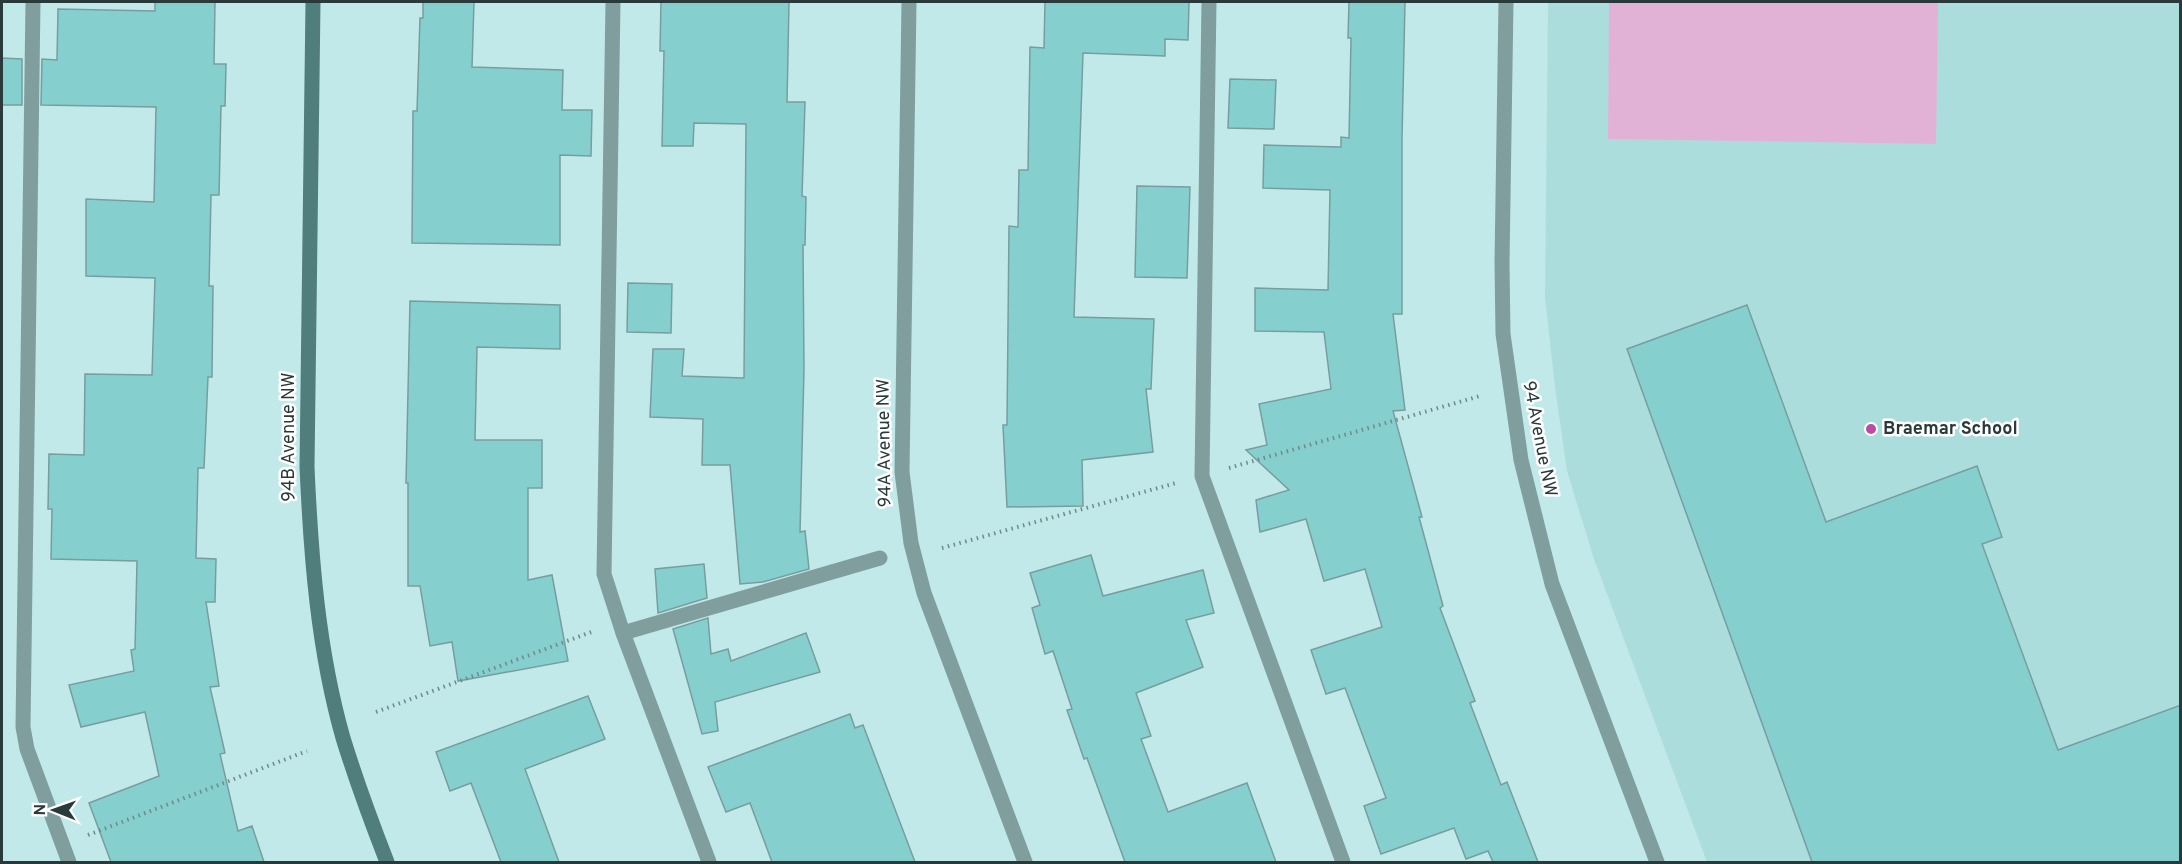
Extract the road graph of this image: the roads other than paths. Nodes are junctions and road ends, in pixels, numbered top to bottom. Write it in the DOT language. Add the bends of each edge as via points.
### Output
graph roads {
  1 [pos="33,2"];
  2 [pos="313,2"];
  3 [pos="613,2"];
  4 [pos="909,2"];
  5 [pos="1209,2"];
  6 [pos="1506,2"];
  7 [pos="880,558"];
  8 [pos="623,633"];
  9 [pos="69,862"];
  10 [pos="387,862"];
  11 [pos="709,862"];
  12 [pos="1025,862"];
  13 [pos="1342,862"];
  14 [pos="1657,862"];
  1 -- 9 [label="street" via="22,727"];
  2 -- 10 [label="street, 94B Avenue NW" via="307,467 310,528 328,672 360,792"];
  3 -- 8 [label="street" via="604,574"];
  4 -- 12 [label="street, 94A Avenue NW" via="902,445 907,521 924,592"];
  5 -- 13 [label="street" via="1202,476"];
  6 -- 14 [label="street, 94 Avenue NW" via="1503,334 1521,460 1552,584"];
  7 -- 8 [label="street"];
  8 -- 11 [label="street"];
}
